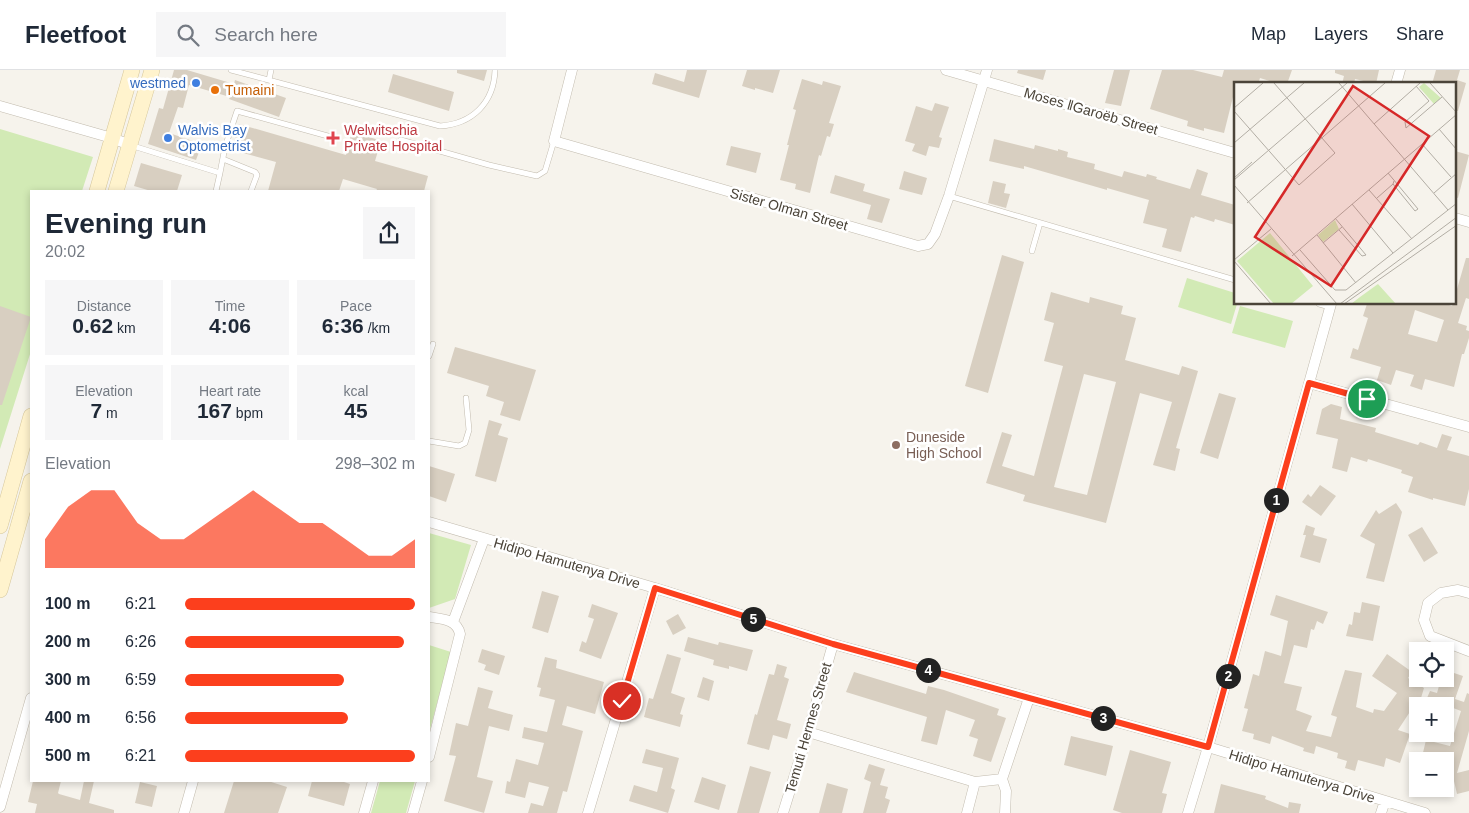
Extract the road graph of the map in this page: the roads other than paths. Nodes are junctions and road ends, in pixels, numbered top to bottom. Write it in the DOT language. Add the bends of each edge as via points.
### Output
graph roads {
  1 [pos="132,70"];
  2 [pos="152,70"];
  3 [pos="231,70"];
  4 [pos="271,70"];
  5 [pos="495,70"];
  6 [pos="572,70"];
  7 [pos="946,70"];
  8 [pos="986,75"];
  9 [pos="269,80"];
  10 [pos="0,106"];
  11 [pos="112,138"];
  12 [pos="335,138"];
  13 [pos="400,140"];
  14 [pos="554,140"];
  15 [pos="130,145"];
  16 [pos="1234,153"];
  17 [pos="222,159"];
  18 [pos="220,173"];
  19 [pos="97,190"];
  20 [pos="116,190"];
  21 [pos="216,190"];
  22 [pos="251,190"];
  23 [pos="949,196"];
  24 [pos="1456,218"];
  25 [pos="1469,222"];
  26 [pos="1040,223"];
  27 [pos="1032,251"];
  28 [pos="1234,280"];
  29 [pos="1331,305"];
  30 [pos="433,344"];
  31 [pos="430,353"];
  32 [pos="1309,383"];
  33 [pos="466,398"];
  34 [pos="30,420"];
  35 [pos="1469,427"];
  36 [pos="430,441"];
  37 [pos="30,485"];
  38 [pos="430,522"];
  39 [pos="0,526"];
  40 [pos="484,538"];
  41 [pos="655,588"];
  42 [pos="0,590"];
  43 [pos="1469,593"];
  44 [pos="430,617"];
  45 [pos="453,622"];
  46 [pos="833,644"];
  47 [pos="1469,651"];
  48 [pos="1028,698"];
  49 [pos="30,702"];
  50 [pos="808,732"];
  51 [pos="1208,747"];
  52 [pos="430,753"];
  53 [pos="1002,779"];
  54 [pos="193,782"];
  55 [pos="373,782"];
  56 [pos="422,782"];
  57 [pos="975,782"];
  58 [pos="1385,801"];
  59 [pos="0,807"];
  60 [pos="184,813"];
  61 [pos="364,813"];
  62 [pos="413,813"];
  63 [pos="588,813"];
  64 [pos="783,813"];
  65 [pos="967,813"];
  66 [pos="1005,813"];
  67 [pos="1188,813"];
  68 [pos="1381,813"];
  69 [pos="1426,813"];
  1 -- 11 [label="main road"];
  2 -- 15 [label="main road"];
  3 -- 9 [label="lane"];
  4 -- 9 [label="lane"];
  5 -- 9 [label="lane" via="493,84 482,108 454,125 440,126"];
  6 -- 14 [label="street"];
  7 -- 8 [label="street, Moses ǁGaroëb Street"];
  8 -- 16 [label="street, Moses ǁGaroëb Street"];
  8 -- 23 [label="street, Sister Olman Street"];
  10 -- 11 [label="street"];
  11 -- 15 [label="street"];
  11 -- 19 [label="main road"];
  12 -- 17 [label="lane" via="237,111"];
  13 -- 14 [label="lane" via="537,176 545,171"];
  14 -- 23 [label="street, Sister Olman Street" via="918,246 928,244 935,234"];
  15 -- 18 [label="lane"];
  15 -- 20 [label="main road"];
  17 -- 18 [label="lane"];
  17 -- 22 [label="lane" via="255,172 257,175"];
  18 -- 21 [label="lane"];
  23 -- 26 [label="lane"];
  24 -- 25 [label="street"];
  26 -- 27 [label="lane"];
  26 -- 28 [label="lane"];
  29 -- 32 [label="street"];
  30 -- 31 [label="lane"];
  32 -- 35 [label="street"];
  32 -- 51 [label="street"];
  33 -- 36 [label="lane" via="469,430 465,443 458,446"];
  34 -- 39 [label="main road"];
  37 -- 42 [label="main road"];
  38 -- 40 [label="street, Hidipo Hamutenya Drive"];
  40 -- 41 [label="street, Hidipo Hamutenya Drive"];
  40 -- 45 [label="street"];
  41 -- 46 [label="street, Hidipo Hamutenya Drive"];
  41 -- 63 [label="street"];
  43 -- 47 [label="street" via="1458,590 1441,593 1428,603 1424,620 1430,636"];
  44 -- 45 [label="street"];
  45 -- 52 [label="street" via="460,634"];
  46 -- 48 [label="street, Hidipo Hamutenya Drive"];
  46 -- 50 [label="street, Temuti Hermes Street"];
  48 -- 51 [label="street, Hidipo Hamutenya Drive"];
  48 -- 53 [label="street"];
  49 -- 59 [label="street"];
  50 -- 57 [label="street"];
  50 -- 64 [label="street, Temuti Hermes Street"];
  51 -- 58 [label="street, Hidipo Hamutenya Drive"];
  51 -- 67 [label="street"];
  53 -- 57 [label="street"];
  53 -- 66 [label="street" via="1006,791"];
  54 -- 60 [label="street"];
  55 -- 61 [label="street"];
  56 -- 62 [label="street"];
  57 -- 65 [label="street"];
  58 -- 68 [label="street"];
  58 -- 69 [label="street, Hidipo Hamutenya Drive"];
}
